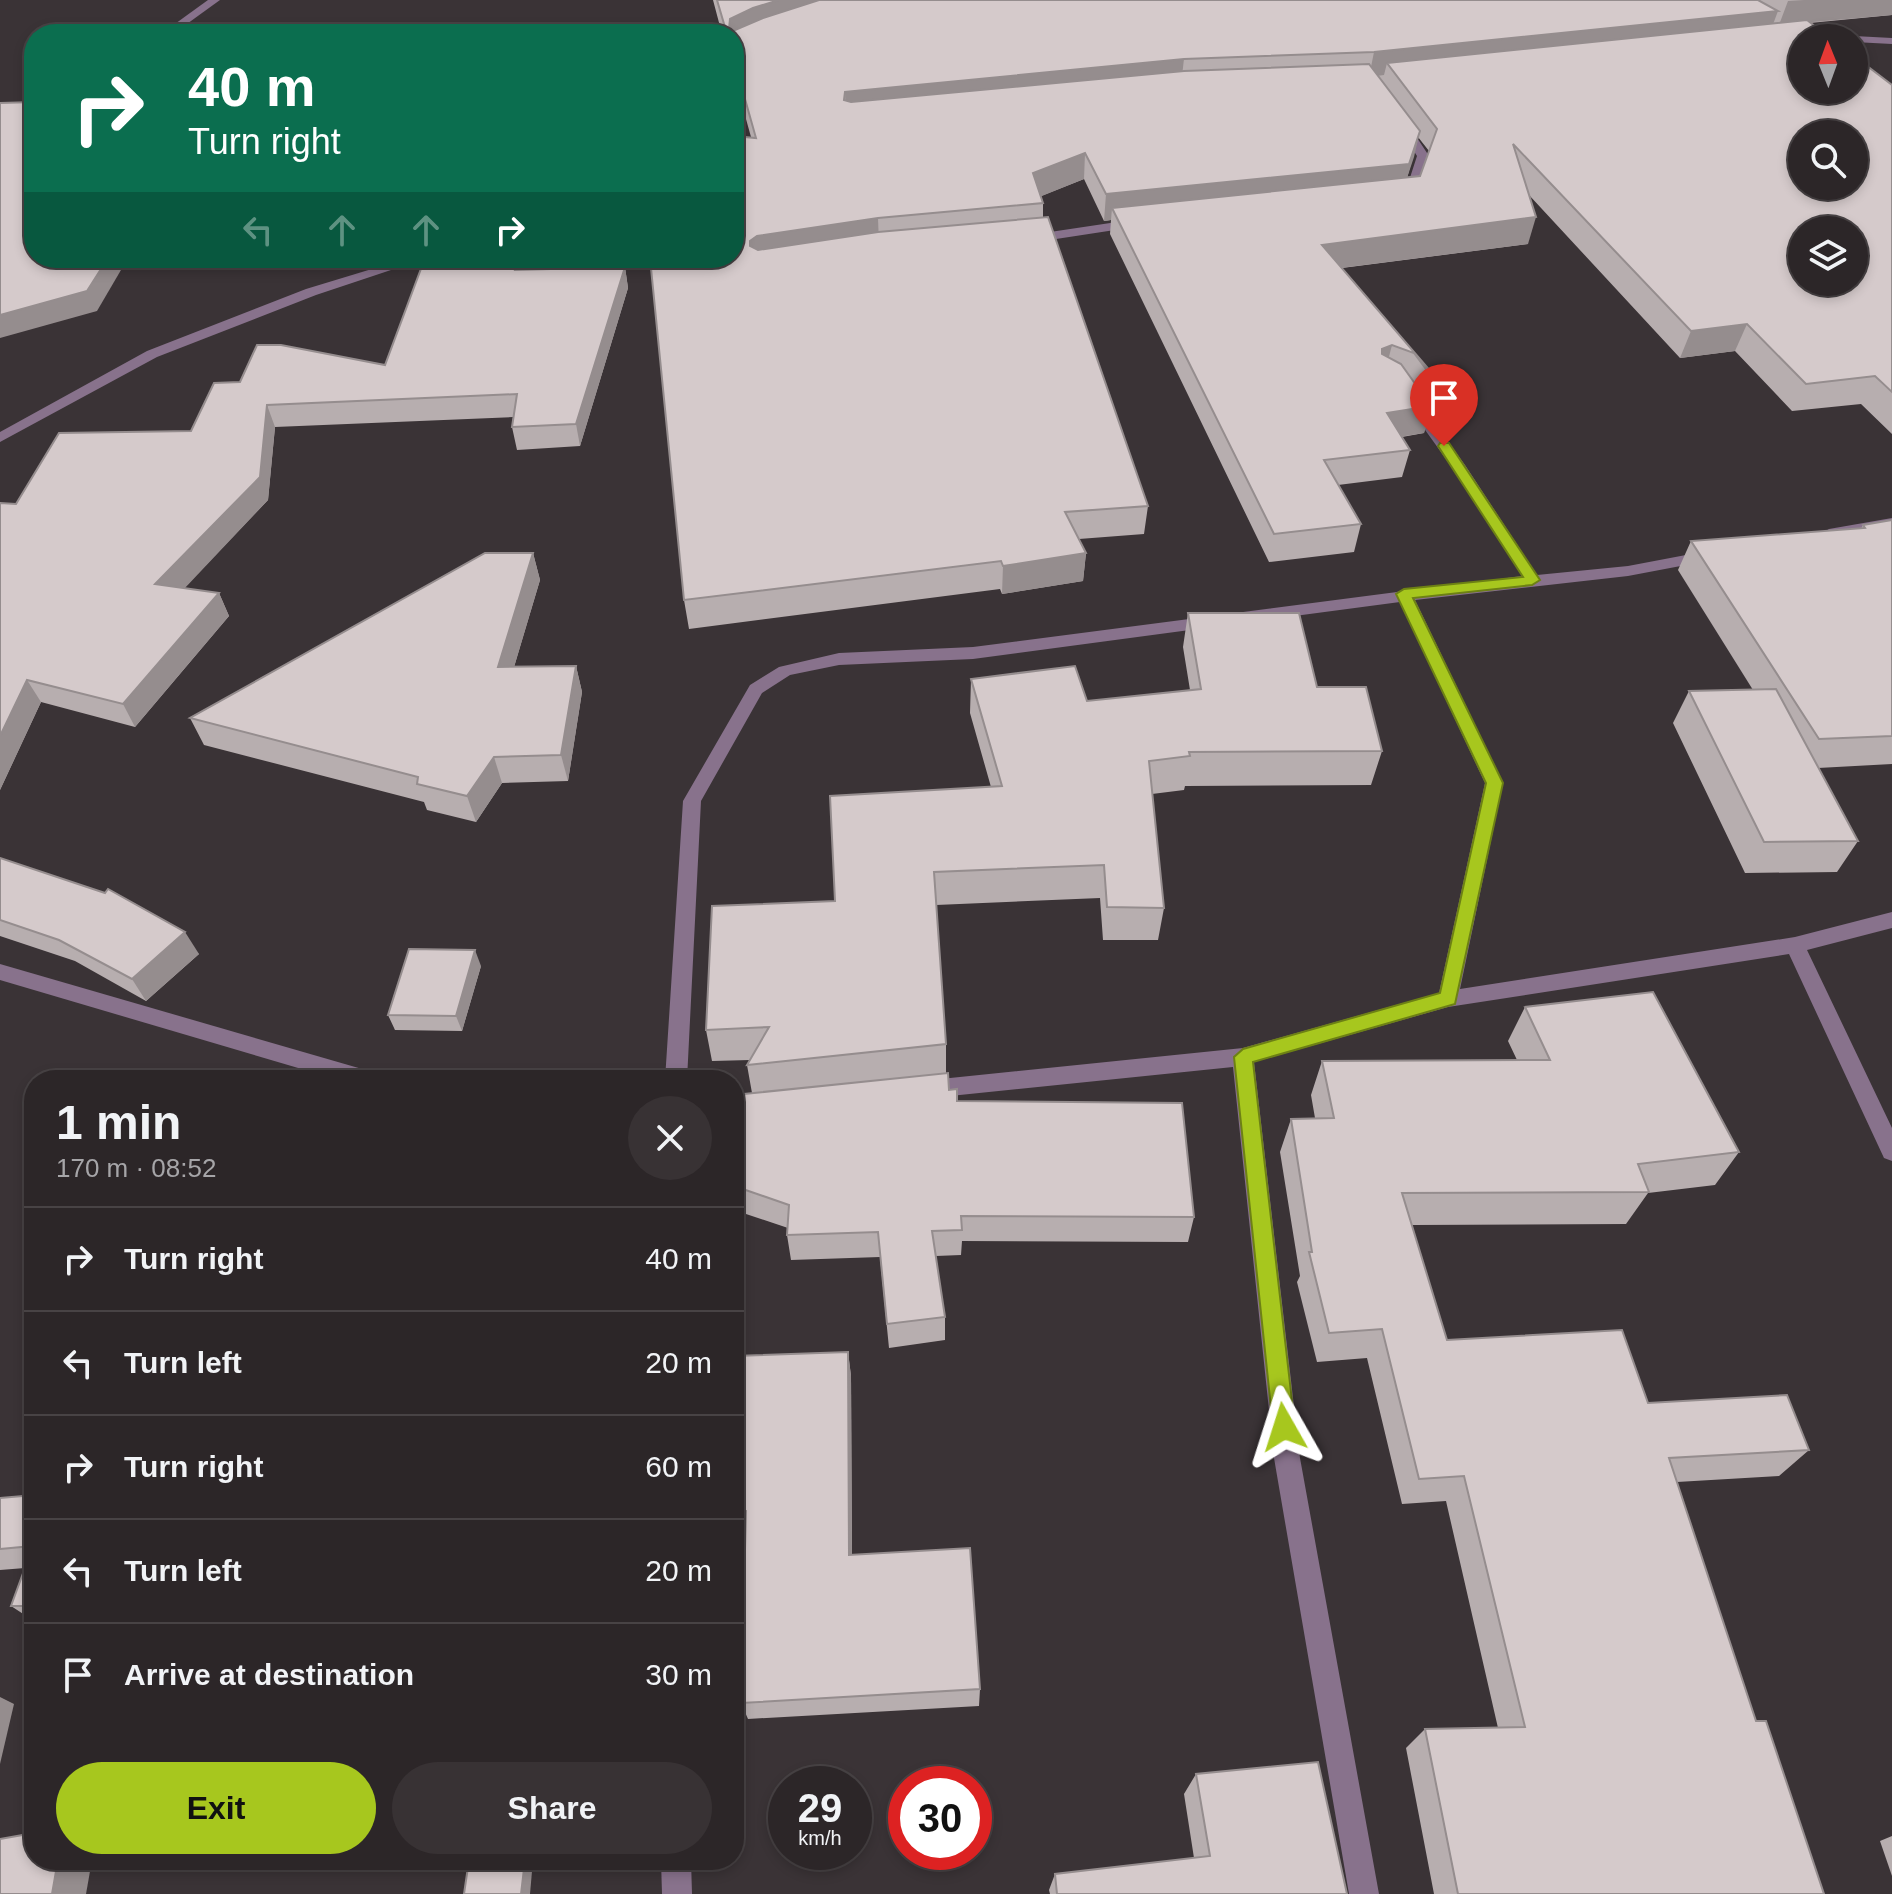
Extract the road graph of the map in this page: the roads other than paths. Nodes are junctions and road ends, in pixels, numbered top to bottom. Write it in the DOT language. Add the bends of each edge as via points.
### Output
graph roads {
  1 [pos="215,0"];
  2 [pos="180,24"];
  3 [pos="1868,40"];
  4 [pos="1892,41"];
  5 [pos="1388,106"];
  6 [pos="1395,198"];
  7 [pos="1150,222"];
  8 [pos="1021,240"];
  9 [pos="386,268"];
  10 [pos="1401,386"];
  11 [pos="0,438"];
  12 [pos="1892,523"];
  13 [pos="1806,538"];
  14 [pos="1717,555"];
  15 [pos="1532,580"];
  16 [pos="1404,594"];
  17 [pos="1892,920"];
  18 [pos="1795,945"];
  19 [pos="0,972"];
  20 [pos="1448,999"];
  21 [pos="1243,1057"];
  22 [pos="335,1070"];
  23 [pos="677,1070"];
  24 [pos="904,1092"];
  25 [pos="1892,1151"];
  26 [pos="676,1870"];
  27 [pos="677,1894"];
  28 [pos="1364,1894"];
  1 -- 2 [label="street"];
  3 -- 4 [label="street"];
  5 -- 6 [label="street" via="1423,156 1410,196"];
  7 -- 8 [label="street"];
  9 -- 11 [label="street" via="165,348"];
  10 -- 15 [label="street"];
  12 -- 13 [label="street"];
  14 -- 15 [label="street"];
  15 -- 16 [label="street"];
  16 -- 20 [label="street" via="1494,783"];
  16 -- 23 [label="street" via="973,653 839,659 785,671 756,689 692,801"];
  17 -- 18 [label="street"];
  18 -- 20 [label="street"];
  18 -- 25 [label="street"];
  19 -- 22 [label="street"];
  20 -- 21 [label="street"];
  21 -- 24 [label="street"];
  21 -- 28 [label="street" via="1287,1458"];
  26 -- 27 [label="street"];
}
